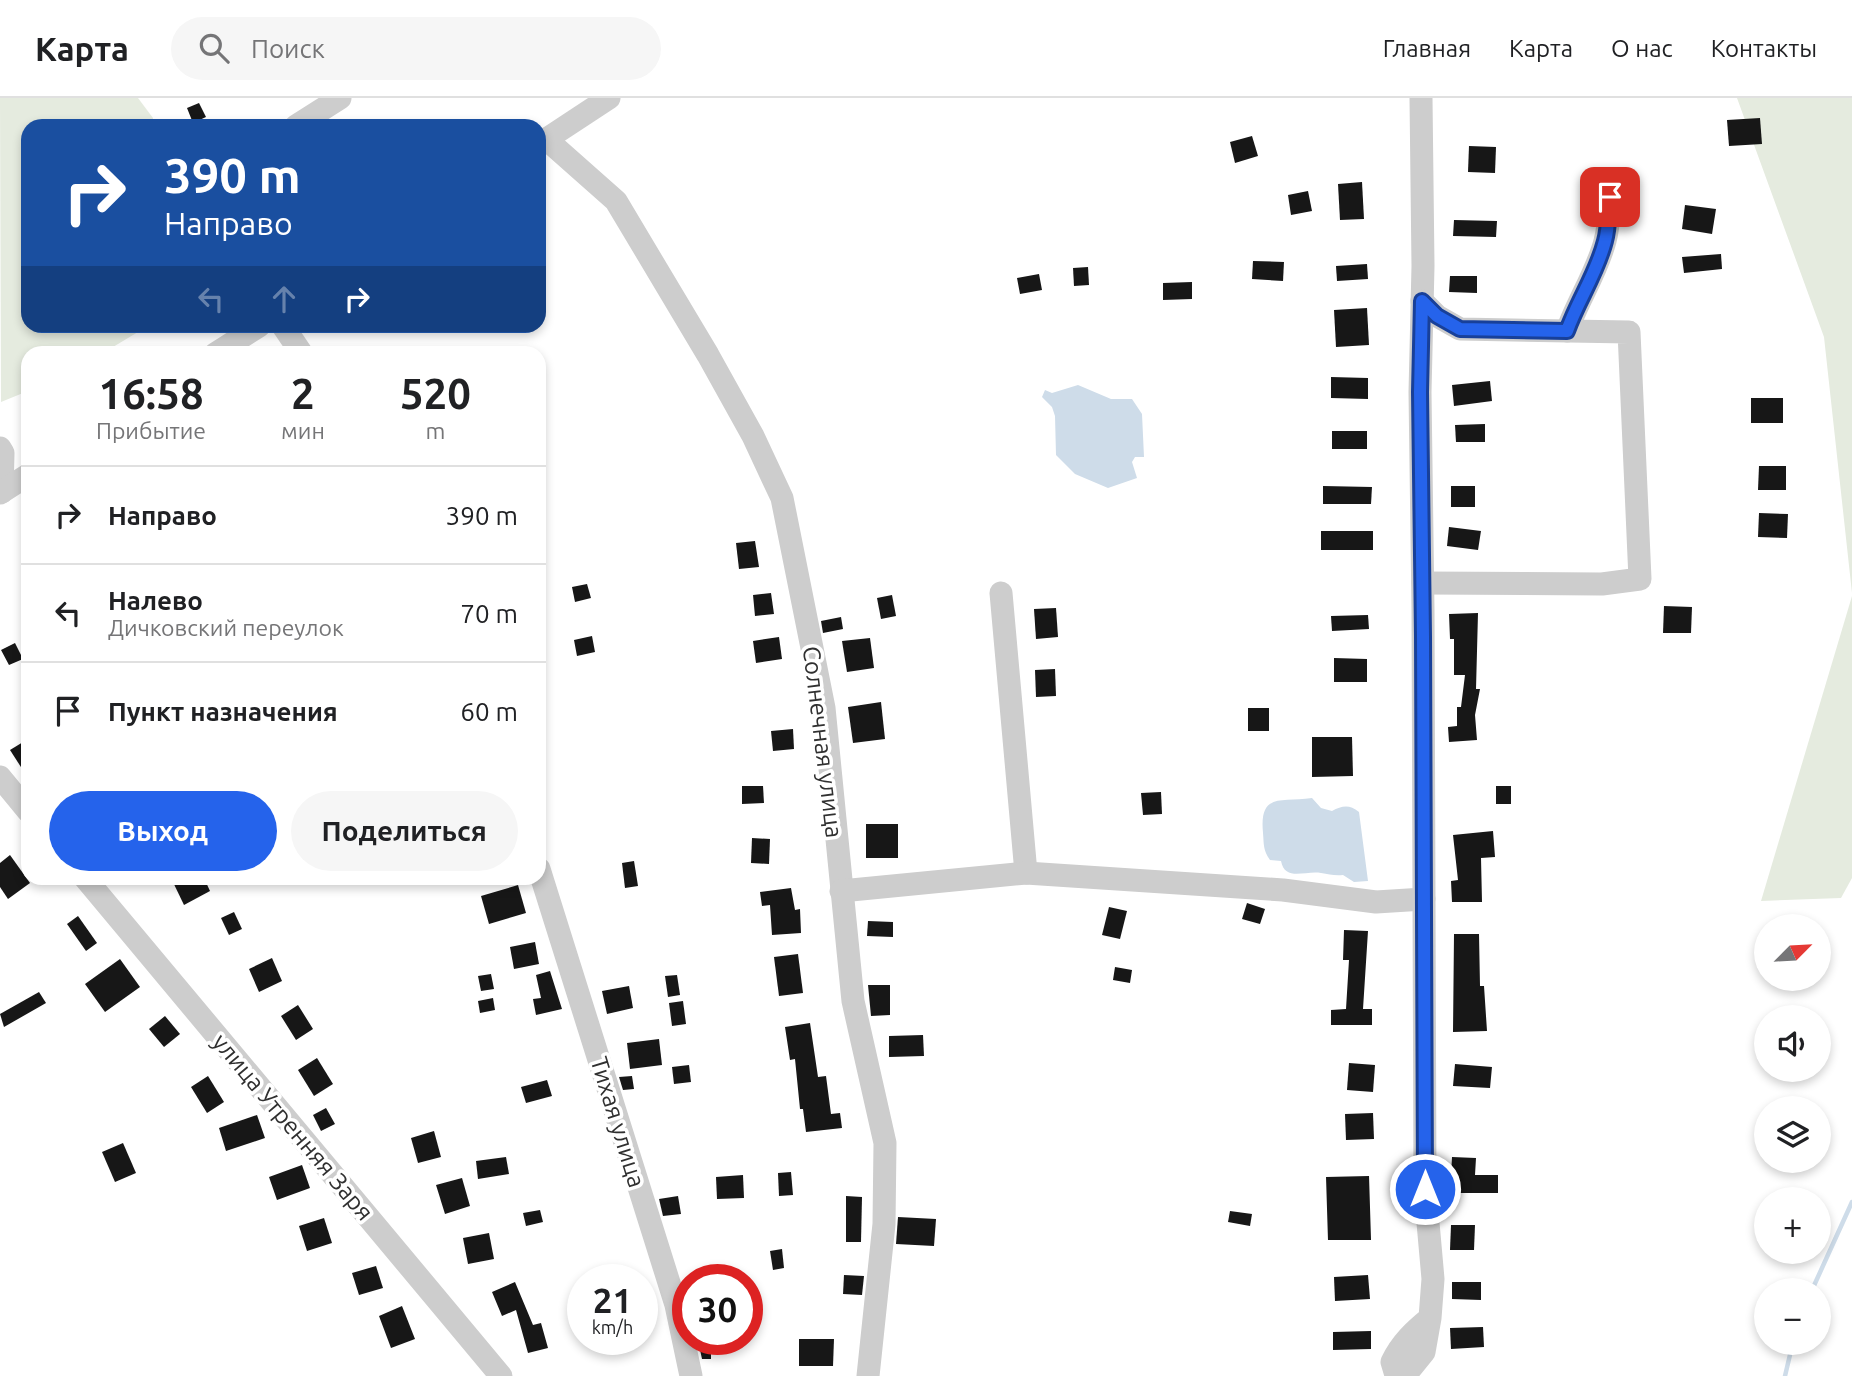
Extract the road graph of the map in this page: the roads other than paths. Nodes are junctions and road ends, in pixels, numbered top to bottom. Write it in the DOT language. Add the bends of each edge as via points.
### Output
graph roads {
  1 [pos="340,98"];
  2 [pos="610,98"];
  3 [pos="1421,98"];
  4 [pos="307,119"];
  5 [pos="546,139"];
  6 [pos="546,145"];
  7 [pos="1610,197"];
  8 [pos="1422,301"];
  9 [pos="1567,331"];
  10 [pos="247,333"];
  11 [pos="227,346"];
  12 [pos="0,448"];
  13 [pos="21,479"];
  14 [pos="1,492"];
  15 [pos="1423,583"];
  16 [pos="1001,593"];
  17 [pos="0,777"];
  18 [pos="21,802"];
  19 [pos="1026,873"];
  20 [pos="91,885"];
  21 [pos="544,885"];
  22 [pos="841,891"];
  23 [pos="1424,899"];
  24 [pos="1392,1374"];
  25 [pos="501,1376"];
  26 [pos="691,1376"];
  27 [pos="867,1376"];
  1 -- 4 [label="street"];
  2 -- 5 [label="street"];
  3 -- 8 [label="street"];
  6 -- 22 [label="street, Солнечная улица" via="616,201 714,366 782,498 824,708"];
  7 -- 9 [label="street" via="1606,239"];
  8 -- 9 [label="street" via="1460,329"];
  8 -- 15 [label="street"];
  9 -- 15 [label="street" via="1629,332 1640,579 1602,584"];
  10 -- 11 [label="street"];
  12 -- 14 [label="street"];
  13 -- 14 [label="street"];
  15 -- 23 [label="street"];
  16 -- 19 [label="street"];
  17 -- 18 [label="street"];
  19 -- 22 [label="street"];
  19 -- 23 [label="street" via="1283,890 1376,902"];
  20 -- 25 [label="street, улица Утренняя Заря"];
  21 -- 26 [label="street, Тихая улица" via="676,1305"];
  22 -- 27 [label="street, Солнечная улица" via="853,1001 885,1143 884,1224"];
  23 -- 24 [label="street" via="1425,1189 1433,1279 1424,1352 1407,1373"];
}
